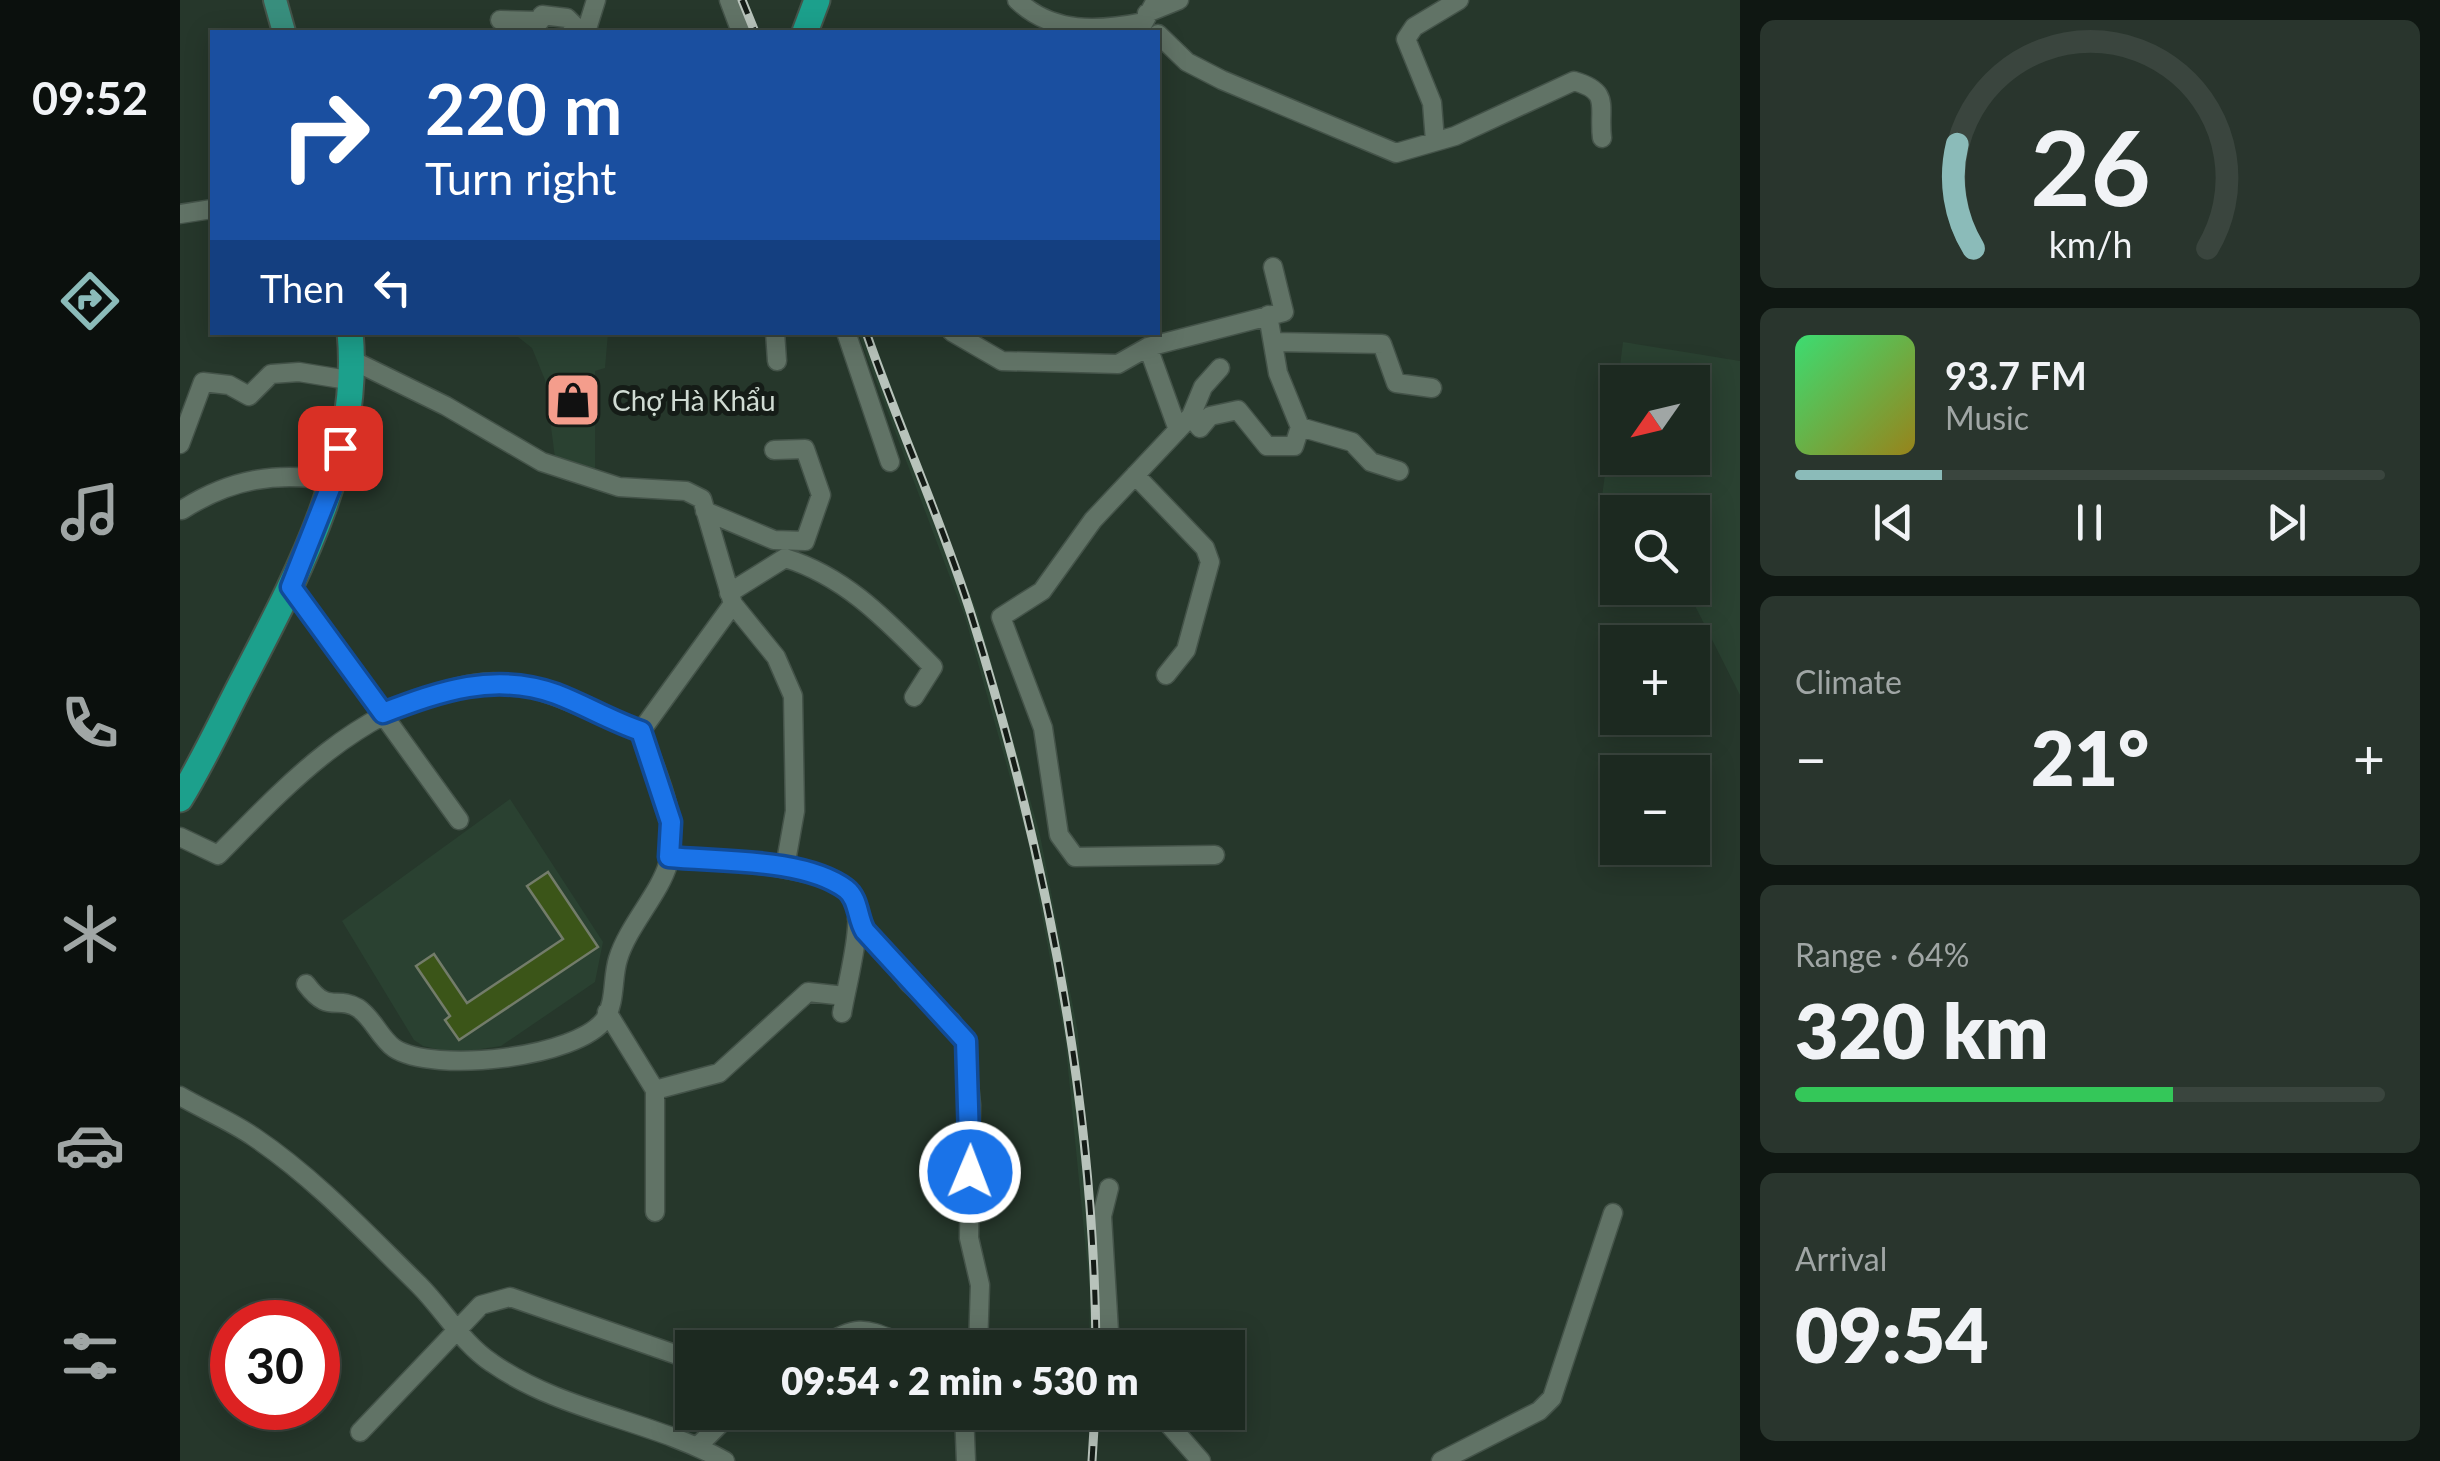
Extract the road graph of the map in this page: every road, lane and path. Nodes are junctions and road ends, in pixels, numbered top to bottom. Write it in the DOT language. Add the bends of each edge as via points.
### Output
graph roads {
  1 [pos="274,0"];
  2 [pos="596,0"];
  3 [pos="728,0"];
  4 [pos="817,0"];
  5 [pos="1017,0"];
  6 [pos="1179,0"];
  7 [pos="1458,0"];
  8 [pos="537,8"];
  9 [pos="500,20"];
  10 [pos="1152,20"];
  11 [pos="283,30"];
  12 [pos="581,30"];
  13 [pos="584,30"];
  14 [pos="739,30"];
  15 [pos="807,30"];
  16 [pos="1602,138"];
  17 [pos="1435,140"];
  18 [pos="210,209"];
  19 [pos="180,214"];
  20 [pos="1273,268"];
  21 [pos="1268,315"];
  22 [pos="350,335"];
  23 [pos="774,335"];
  24 [pos="847,335"];
  25 [pos="957,335"];
  26 [pos="1274,342"];
  27 [pos="1148,347"];
  28 [pos="777,361"];
  29 [pos="1220,368"];
  30 [pos="353,370"];
  31 [pos="1432,388"];
  32 [pos="1184,423"];
  33 [pos="1300,428"];
  34 [pos="180,444"];
  35 [pos="774,450"];
  36 [pos="890,462"];
  37 [pos="1399,470"];
  38 [pos="1135,475"];
  39 [pos="333,481"];
  40 [pos="182,510"];
  41 [pos="705,511"];
  42 [pos="774,540"];
  43 [pos="777,561"];
  44 [pos="291,587"];
  45 [pos="731,598"];
  46 [pos="1166,675"];
  47 [pos="914,697"];
  48 [pos="383,713"];
  49 [pos="641,731"];
  50 [pos="180,799"];
  51 [pos="459,820"];
  52 [pos="180,836"];
  53 [pos="1215,855"];
  54 [pos="669,857"];
  55 [pos="785,867"];
  56 [pos="857,919"];
  57 [pos="306,984"];
  58 [pos="607,1012"];
  59 [pos="656,1090"];
  60 [pos="180,1096"];
  61 [pos="1109,1188"];
  62 [pos="655,1212"];
  63 [pos="1612,1212"];
  64 [pos="979,1330"];
  65 [pos="1109,1330"];
  66 [pos="459,1333"];
  67 [pos="675,1354"];
  68 [pos="714,1430"];
  69 [pos="965,1430"];
  70 [pos="1174,1430"];
  71 [pos="360,1432"];
  72 [pos="698,1446"];
  73 [pos="725,1461"];
  74 [pos="966,1461"];
  75 [pos="1201,1461"];
  76 [pos="1441,1461"];
  1 -- 11 [label="main road"];
  2 -- 13 [label="street"];
  3 -- 14 [label="street"];
  4 -- 15 [label="highway"];
  5 -- 10 [label="street" via="1034,16 1076,28"];
  6 -- 10 [label="street"];
  7 -- 17 [label="street" via="1406,39 1432,103"];
  8 -- 9 [label="street" via="540,21"];
  8 -- 12 [label="street"];
  10 -- 17 [label="street" via="1204,71 1344,135 1396,153"];
  16 -- 17 [label="street" via="1601,96 1594,86 1574,81"];
  18 -- 19 [label="street"];
  20 -- 21 [label="street" via="1284,312"];
  21 -- 26 [label="street"];
  21 -- 27 [label="street"];
  22 -- 30 [label="highway"];
  23 -- 28 [label="street"];
  24 -- 36 [label="street"];
  25 -- 27 [label="street" via="1002,361 1024,365 1118,364"];
  26 -- 31 [label="street" via="1382,344 1396,383"];
  26 -- 33 [label="street" via="1278,373"];
  27 -- 32 [label="street"];
  29 -- 32 [label="street"];
  30 -- 34 [label="street" via="271,374 250,396 203,382"];
  30 -- 39 [label="highway"];
  30 -- 41 [label="street" via="446,406 542,462 620,487 686,491 702,499"];
  32 -- 33 [label="street" via="1200,428 1210,416 1238,410 1268,446 1294,446"];
  32 -- 38 [label="street"];
  33 -- 37 [label="street" via="1352,442 1371,462"];
  35 -- 42 [label="street" via="805,450 820,495 805,541"];
  38 -- 46 [label="street" via="1205,548 1210,562 1186,650"];
  38 -- 53 [label="street" via="1042,591 1001,617 1043,728 1066,850 1075,858"];
  39 -- 40 [label="street" via="288,473 229,484"];
  39 -- 44 [label="highway"];
  41 -- 42 [label="street"];
  41 -- 45 [label="street"];
  42 -- 43 [label="street"];
  43 -- 45 [label="street"];
  43 -- 47 [label="street" via="816,567 889,622 932,667"];
  44 -- 48 [label="street"];
  44 -- 50 [label="highway"];
  45 -- 49 [label="street"];
  45 -- 55 [label="street" via="776,657 793,696 795,810"];
  48 -- 49 [label="street" via="464,686 500,682 556,694"];
  48 -- 51 [label="street"];
  48 -- 52 [label="street" via="330,746 218,855"];
  49 -- 54 [label="street" via="671,822"];
  54 -- 55 [label="street"];
  54 -- 58 [label="street" via="618,959"];
  55 -- 56 [label="street" via="846,889"];
  56 -- 59 [label="street" via="844,1004 808,992 719,1073"];
  56 -- 64 [label="street" via="966,1041 968,1238 980,1284"];
  57 -- 58 [label="street" via="327,1004 358,1008 394,1048 432,1060 522,1056 588,1033"];
  58 -- 59 [label="street"];
  59 -- 62 [label="street"];
  60 -- 66 [label="street" via="252,1135 295,1168 432,1298"];
  61 -- 65 [label="street" via="1102,1216"];
  63 -- 76 [label="street" via="1552,1398 1539,1412"];
  66 -- 67 [label="street" via="482,1305 510,1297"];
  66 -- 71 [label="street"];
  66 -- 72 [label="street" via="492,1364 548,1392"];
  68 -- 72 [label="street"];
  69 -- 74 [label="street"];
  70 -- 75 [label="street"];
  72 -- 73 [label="street"];
}
